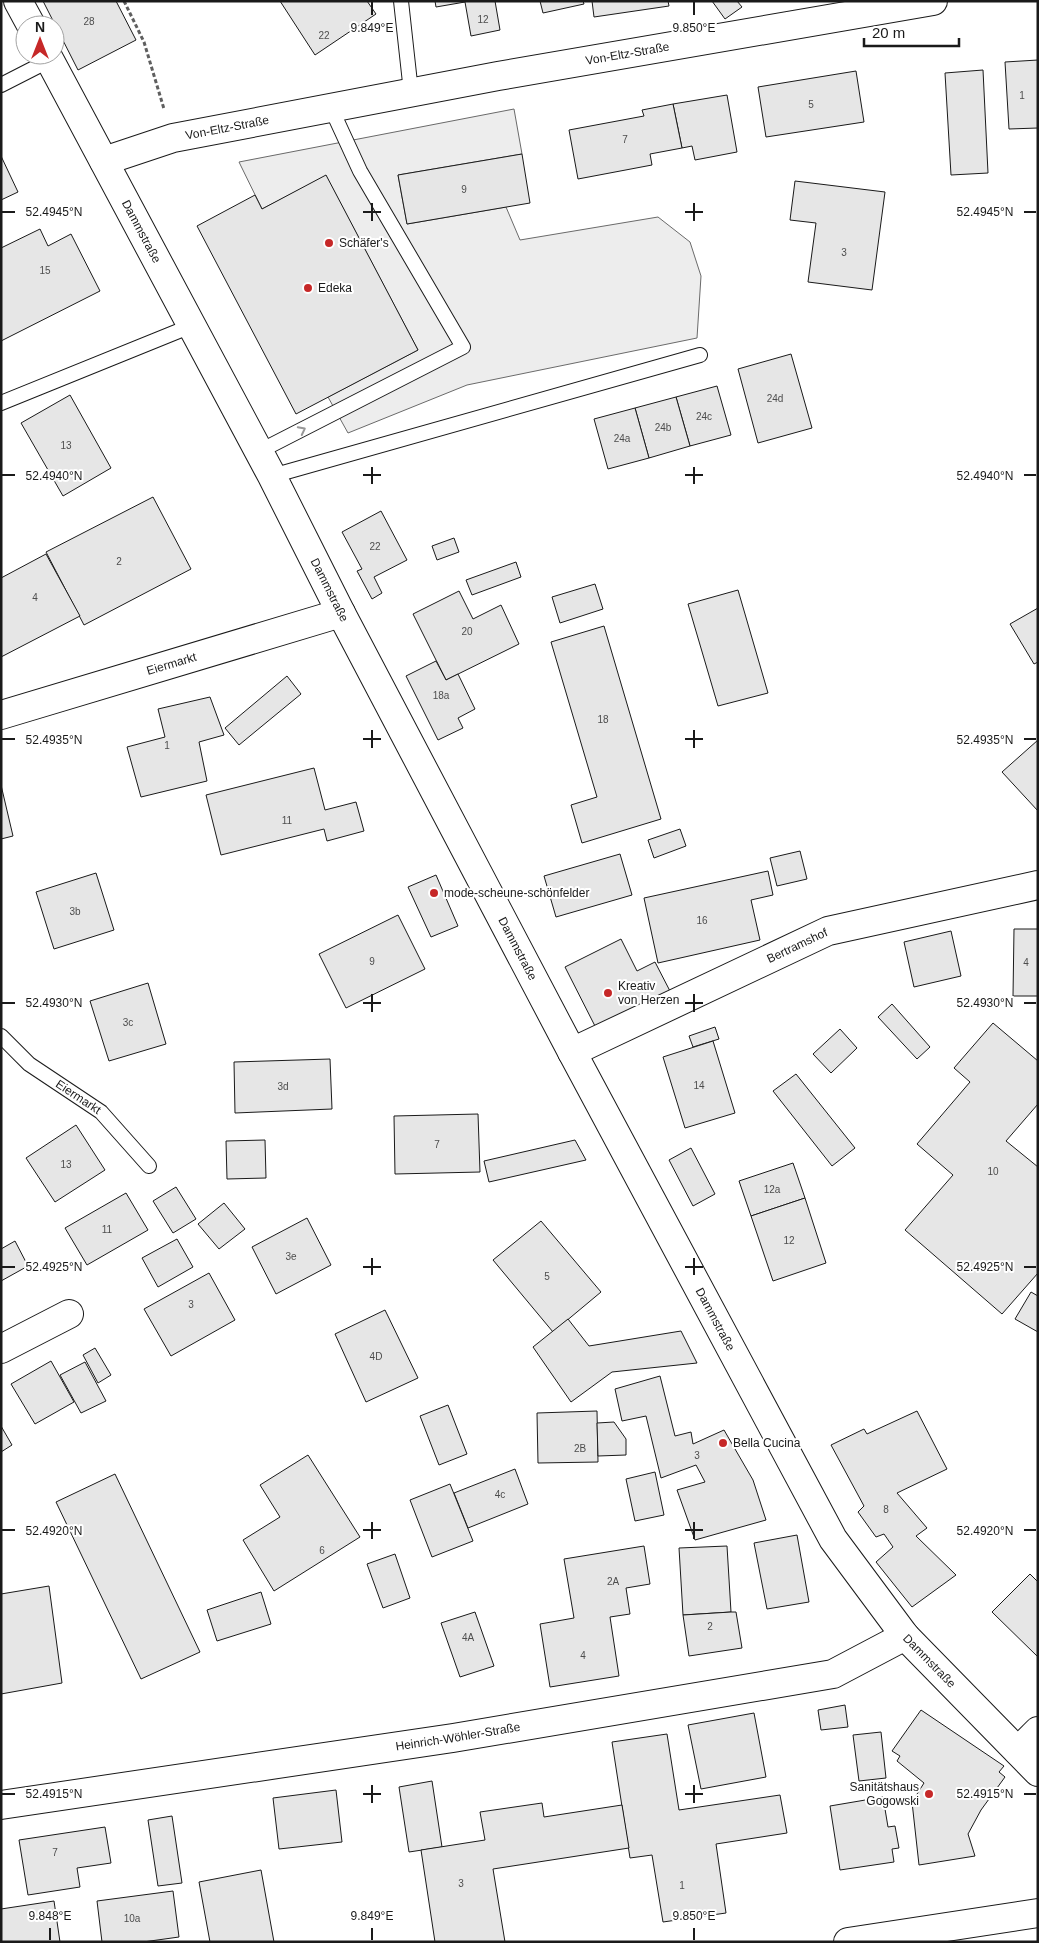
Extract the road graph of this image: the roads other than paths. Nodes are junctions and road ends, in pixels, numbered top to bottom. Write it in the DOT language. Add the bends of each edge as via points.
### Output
graph roads {
  1 [pos="18,1"];
  2 [pos="401,1"];
  3 [pos="931,1"];
  4 [pos="26,15"];
  5 [pos="37,65"];
  6 [pos="53,65"];
  7 [pos="1,85"];
  8 [pos="411,92"];
  9 [pos="331,108"];
  10 [pos="104,161"];
  11 [pos="191,326"];
  12 [pos="700,355"];
  13 [pos="1,403"];
  14 [pos="258,452"];
  15 [pos="272,476"];
  16 [pos="341,613"];
  17 [pos="1,714"];
  18 [pos="1038,885"];
  19 [pos="1,1036"];
  20 [pos="572,1052"];
  21 [pos="148,1166"];
  22 [pos="69,1314"];
  23 [pos="1,1349"];
  24 [pos="905,1636"];
  25 [pos="1038,1731"];
  26 [pos="1018,1751"];
  27 [pos="1038,1772"];
  28 [pos="1,1805"];
  29 [pos="1038,1912"];
  30 [pos="851,1942"];
  1 -- 4 [label="street"];
  2 -- 8 [label="lane"];
  3 -- 8 [label="street, Von-Eltz-Straße"];
  5 -- 7 [label="lane"];
  6 -- 10 [label="street, Dammstraße"];
  8 -- 9 [label="street, Von-Eltz-Straße"];
  9 -- 10 [label="street, Von-Eltz-Straße" via="173,138"];
  14 -- 9 [label="lane, one-way" via="463,347 360,171"];
  10 -- 11 [label="street, Dammstraße"];
  11 -- 13 [label="lane"];
  11 -- 14 [label="street, Dammstraße"];
  12 -- 15 [label="lane"];
  14 -- 15 [label="street, Dammstraße"];
  15 -- 16 [label="street, Dammstraße"];
  16 -- 17 [label="street, Eiermarkt"];
  16 -- 20 [label="street, Dammstraße"];
  18 -- 20 [label="street, Bertramshof" via="828,931"];
  19 -- 21 [label="lane, Eiermarkt" via="29,1064 101,1112"];
  20 -- 24 [label="street, Dammstraße" via="833,1539"];
  22 -- 23 [label="street"];
  24 -- 26 [label="street, Dammstraße"];
  24 -- 28 [label="street, Heinrich-Wöhler-Straße" via="833,1674 453,1738"];
  25 -- 26 [label="street"];
  26 -- 27 [label="street, Dammstraße"];
  29 -- 30 [label="street"];
}
